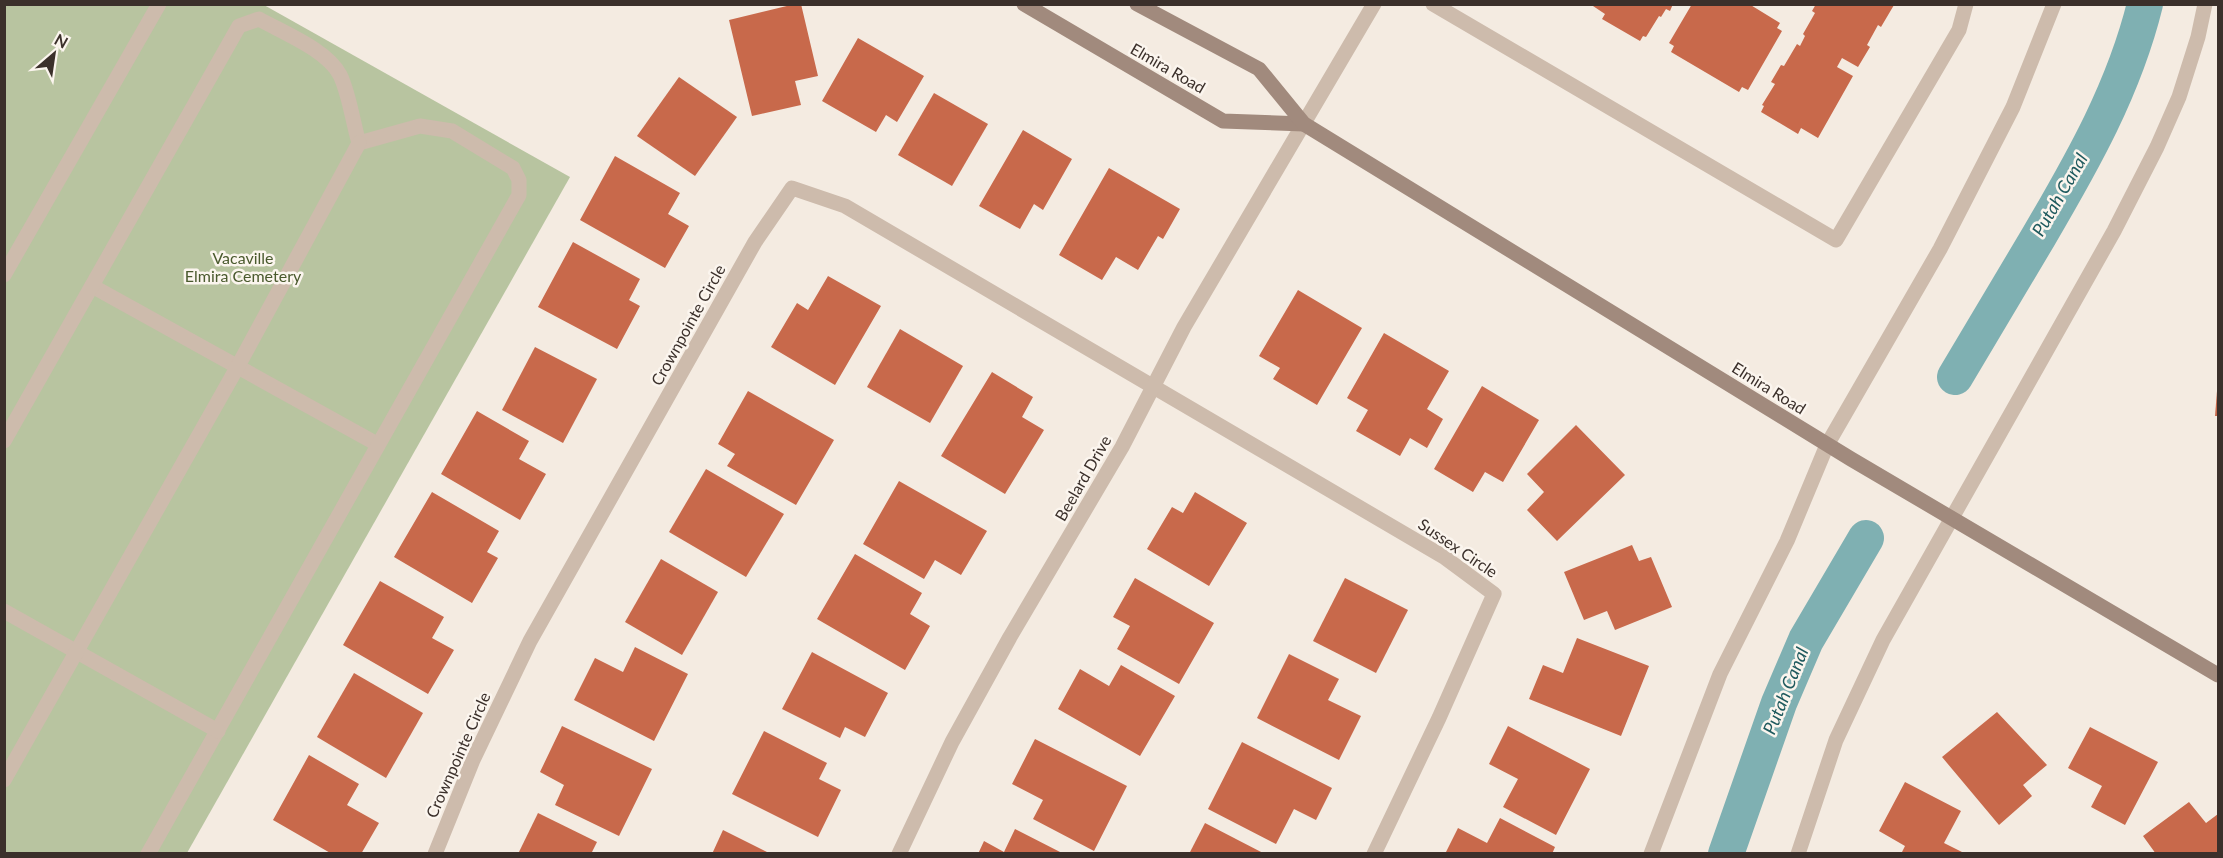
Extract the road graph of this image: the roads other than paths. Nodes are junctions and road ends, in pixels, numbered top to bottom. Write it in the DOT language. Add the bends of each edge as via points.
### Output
graph roads {
  1 [pos="159,4"];
  2 [pos="1024,4"];
  3 [pos="1137,4"];
  4 [pos="1374,4"];
  5 [pos="1433,4"];
  6 [pos="1966,4"];
  7 [pos="2054,4"];
  8 [pos="2205,4"];
  9 [pos="1304,124"];
  10 [pos="359,143"];
  11 [pos="4,275"];
  12 [pos="92,286"];
  13 [pos="238,366"];
  14 [pos="1155,387"];
  15 [pos="4,441"];
  16 [pos="377,444"];
  17 [pos="1827,445"];
  18 [pos="1951,518"];
  19 [pos="4,611"];
  20 [pos="76,651"];
  21 [pos="2218,675"];
  22 [pos="218,731"];
  23 [pos="4,780"];
  24 [pos="148,854"];
  25 [pos="435,854"];
  26 [pos="899,854"];
  27 [pos="1374,854"];
  28 [pos="1651,854"];
  29 [pos="1798,854"];
  1 -- 11 [label="street"];
  2 -- 9 [label="main road, Elmira Road" via="1223,121"];
  3 -- 9 [label="main road, Elmira Road" via="1259,69"];
  4 -- 9 [label="street, Beelard Drive"];
  5 -- 6 [label="street" via="1836,240 1959,30"];
  7 -- 17 [label="street" via="2008,117 1940,249"];
  8 -- 18 [label="street" via="2179,98 2157,147 2114,231"];
  9 -- 14 [label="street, Beelard Drive" via="1184,327"];
  9 -- 17 [label="main road, Elmira Road"];
  10 -- 12 [label="street" via="341,77 333,64 259,19 239,26"];
  10 -- 13 [label="street"];
  10 -- 16 [label="street" via="420,126 452,131 513,168 519,180 519,195"];
  12 -- 13 [label="street"];
  12 -- 15 [label="street"];
  13 -- 16 [label="street"];
  13 -- 20 [label="street"];
  14 -- 25 [label="street, Crownpointe Circle" via="845,206 792,188 755,242 530,641 473,760"];
  14 -- 26 [label="street, Beelard Drive" via="952,742"];
  14 -- 27 [label="street, Sussex Circle" via="1444,557 1494,594"];
  16 -- 22 [label="street"];
  17 -- 18 [label="main road, Elmira Road"];
  17 -- 28 [label="street" via="1786,541 1720,674"];
  18 -- 21 [label="main road, Elmira Road"];
  18 -- 29 [label="street" via="1854,699"];
  19 -- 20 [label="street"];
  20 -- 22 [label="street"];
  20 -- 23 [label="street"];
  22 -- 24 [label="street"];
}
